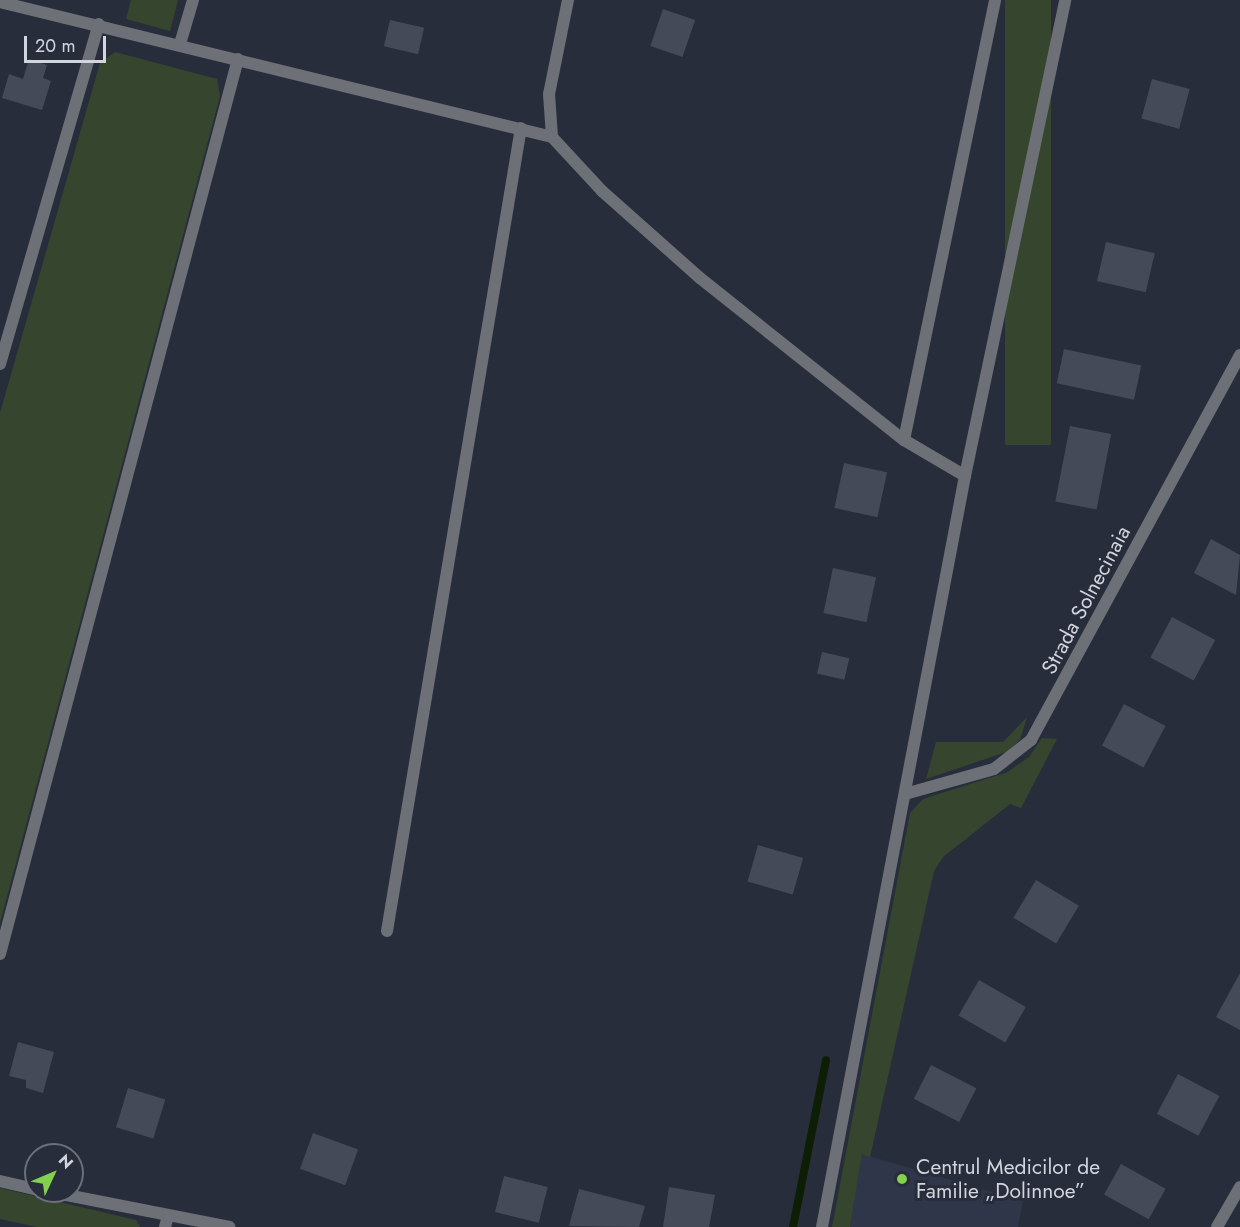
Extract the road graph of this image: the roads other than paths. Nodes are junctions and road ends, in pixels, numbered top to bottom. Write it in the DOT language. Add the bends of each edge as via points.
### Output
graph roads {
  1 [pos="193,0"];
  2 [pos="568,0"];
  3 [pos="995,0"];
  4 [pos="1065,0"];
  5 [pos="0,2"];
  6 [pos="99,24"];
  7 [pos="180,44"];
  8 [pos="238,59"];
  9 [pos="521,129"];
  10 [pos="552,136"];
  11 [pos="1240,355"];
  12 [pos="0,364"];
  13 [pos="904,440"];
  14 [pos="965,476"];
  15 [pos="904,794"];
  16 [pos="387,931"];
  17 [pos="0,954"];
  18 [pos="0,1182"];
  19 [pos="24,1187"];
  20 [pos="1240,1187"];
  21 [pos="84,1201"];
  22 [pos="167,1222"];
  23 [pos="229,1227"];
  24 [pos="822,1227"];
  25 [pos="1217,1227"];
  1 -- 7 [label="street"];
  2 -- 10 [label="street" via="549,94"];
  3 -- 13 [label="street"];
  4 -- 14 [label="street"];
  5 -- 6 [label="street"];
  6 -- 7 [label="street"];
  6 -- 12 [label="street"];
  7 -- 8 [label="street"];
  8 -- 9 [label="street"];
  8 -- 17 [label="street"];
  9 -- 10 [label="street"];
  9 -- 16 [label="street"];
  10 -- 13 [label="street" via="602,191 700,278"];
  11 -- 15 [label="street, Strada Solnecinaia" via="1030,740 994,769"];
  13 -- 14 [label="street"];
  14 -- 15 [label="street"];
  15 -- 24 [label="street"];
  18 -- 19 [label="street"];
  20 -- 25 [label="street"];
  21 -- 22 [label="street"];
  22 -- 23 [label="street"];
}
